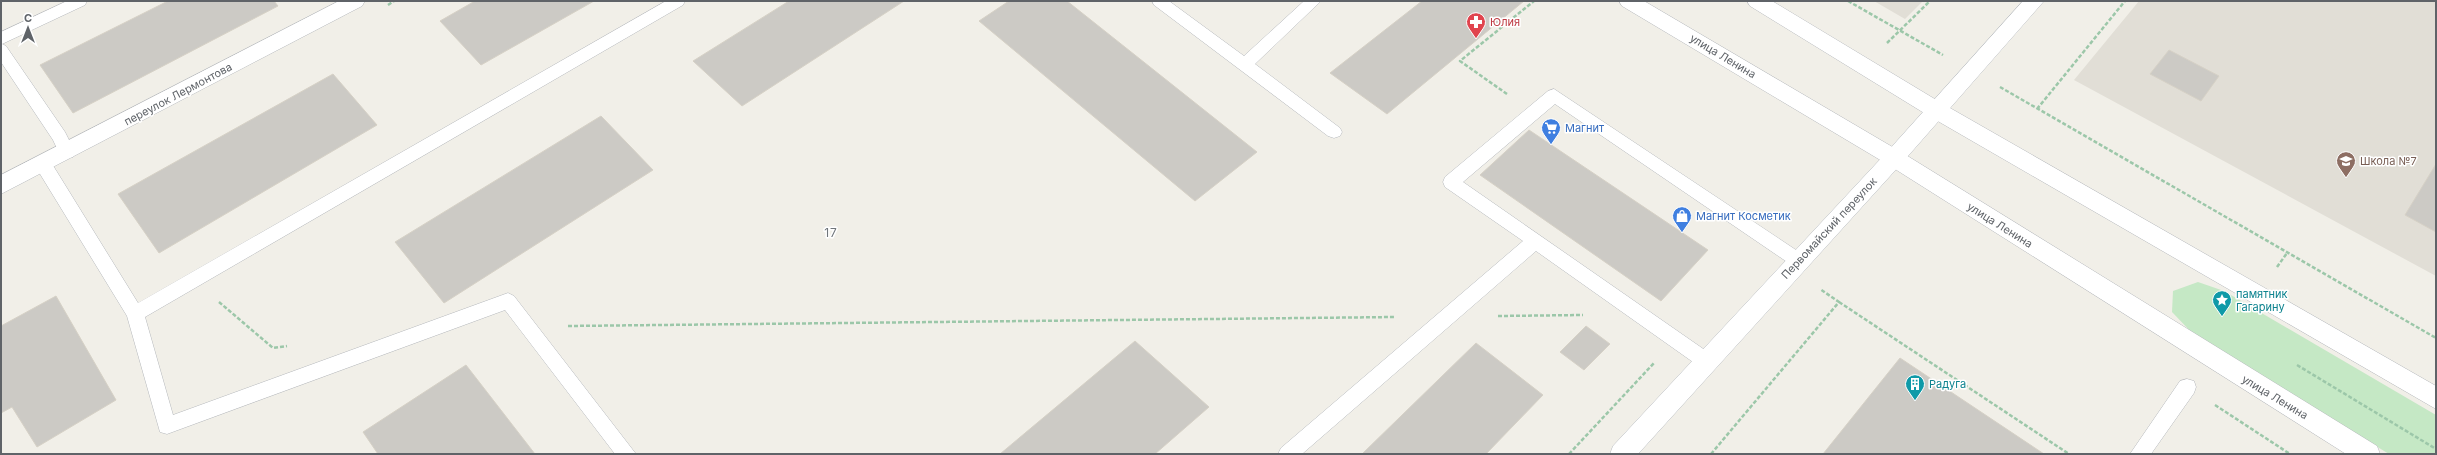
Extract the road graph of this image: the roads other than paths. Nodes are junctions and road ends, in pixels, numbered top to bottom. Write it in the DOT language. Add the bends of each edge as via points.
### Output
graph roads {
  1 [pos="80,1"];
  2 [pos="354,1"];
  3 [pos="678,1"];
  4 [pos="1159,1"];
  5 [pos="1314,1"];
  6 [pos="1629,1"];
  7 [pos="1756,1"];
  8 [pos="2034,1"];
  9 [pos="1648,7"];
  10 [pos="1,39"];
  11 [pos="1,50"];
  12 [pos="1244,65"];
  13 [pos="1936,110"];
  14 [pos="1334,132"];
  15 [pos="67,152"];
  16 [pos="1894,158"];
  17 [pos="43,164"];
  18 [pos="1,185"];
  19 [pos="1535,241"];
  20 [pos="1795,265"];
  21 [pos="135,314"];
  22 [pos="1706,361"];
  23 [pos="2187,387"];
  24 [pos="2436,398"];
  25 [pos="626,454"];
  26 [pos="1288,454"];
  27 [pos="1622,454"];
  28 [pos="2140,454"];
  29 [pos="2368,454"];
  1 -- 10 [label="lane"];
  2 -- 15 [label="street, переулок Лермонтова"];
  3 -- 21 [label="lane"];
  4 -- 12 [label="lane"];
  5 -- 12 [label="lane"];
  6 -- 9 [label="street, улица Ленина"];
  7 -- 13 [label="street"];
  8 -- 13 [label="street, Первомайский переулок"];
  9 -- 16 [label="street, улица Ленина"];
  11 -- 15 [label="lane"];
  12 -- 14 [label="lane"];
  13 -- 16 [label="street, Первомайский переулок"];
  13 -- 24 [label="street"];
  15 -- 17 [label="street, переулок Лермонтова"];
  16 -- 20 [label="street, Первомайский переулок"];
  16 -- 29 [label="street, улица Ленина"];
  17 -- 18 [label="street, переулок Лермонтова"];
  17 -- 21 [label="lane"];
  19 -- 20 [label="lane" via="1451,182 1554,95"];
  19 -- 22 [label="lane"];
  19 -- 26 [label="lane"];
  20 -- 22 [label="street, Первомайский переулок"];
  21 -- 25 [label="lane" via="167,426 508,301"];
  22 -- 27 [label="street, Первомайский переулок"];
  23 -- 28 [label="lane"];
}
